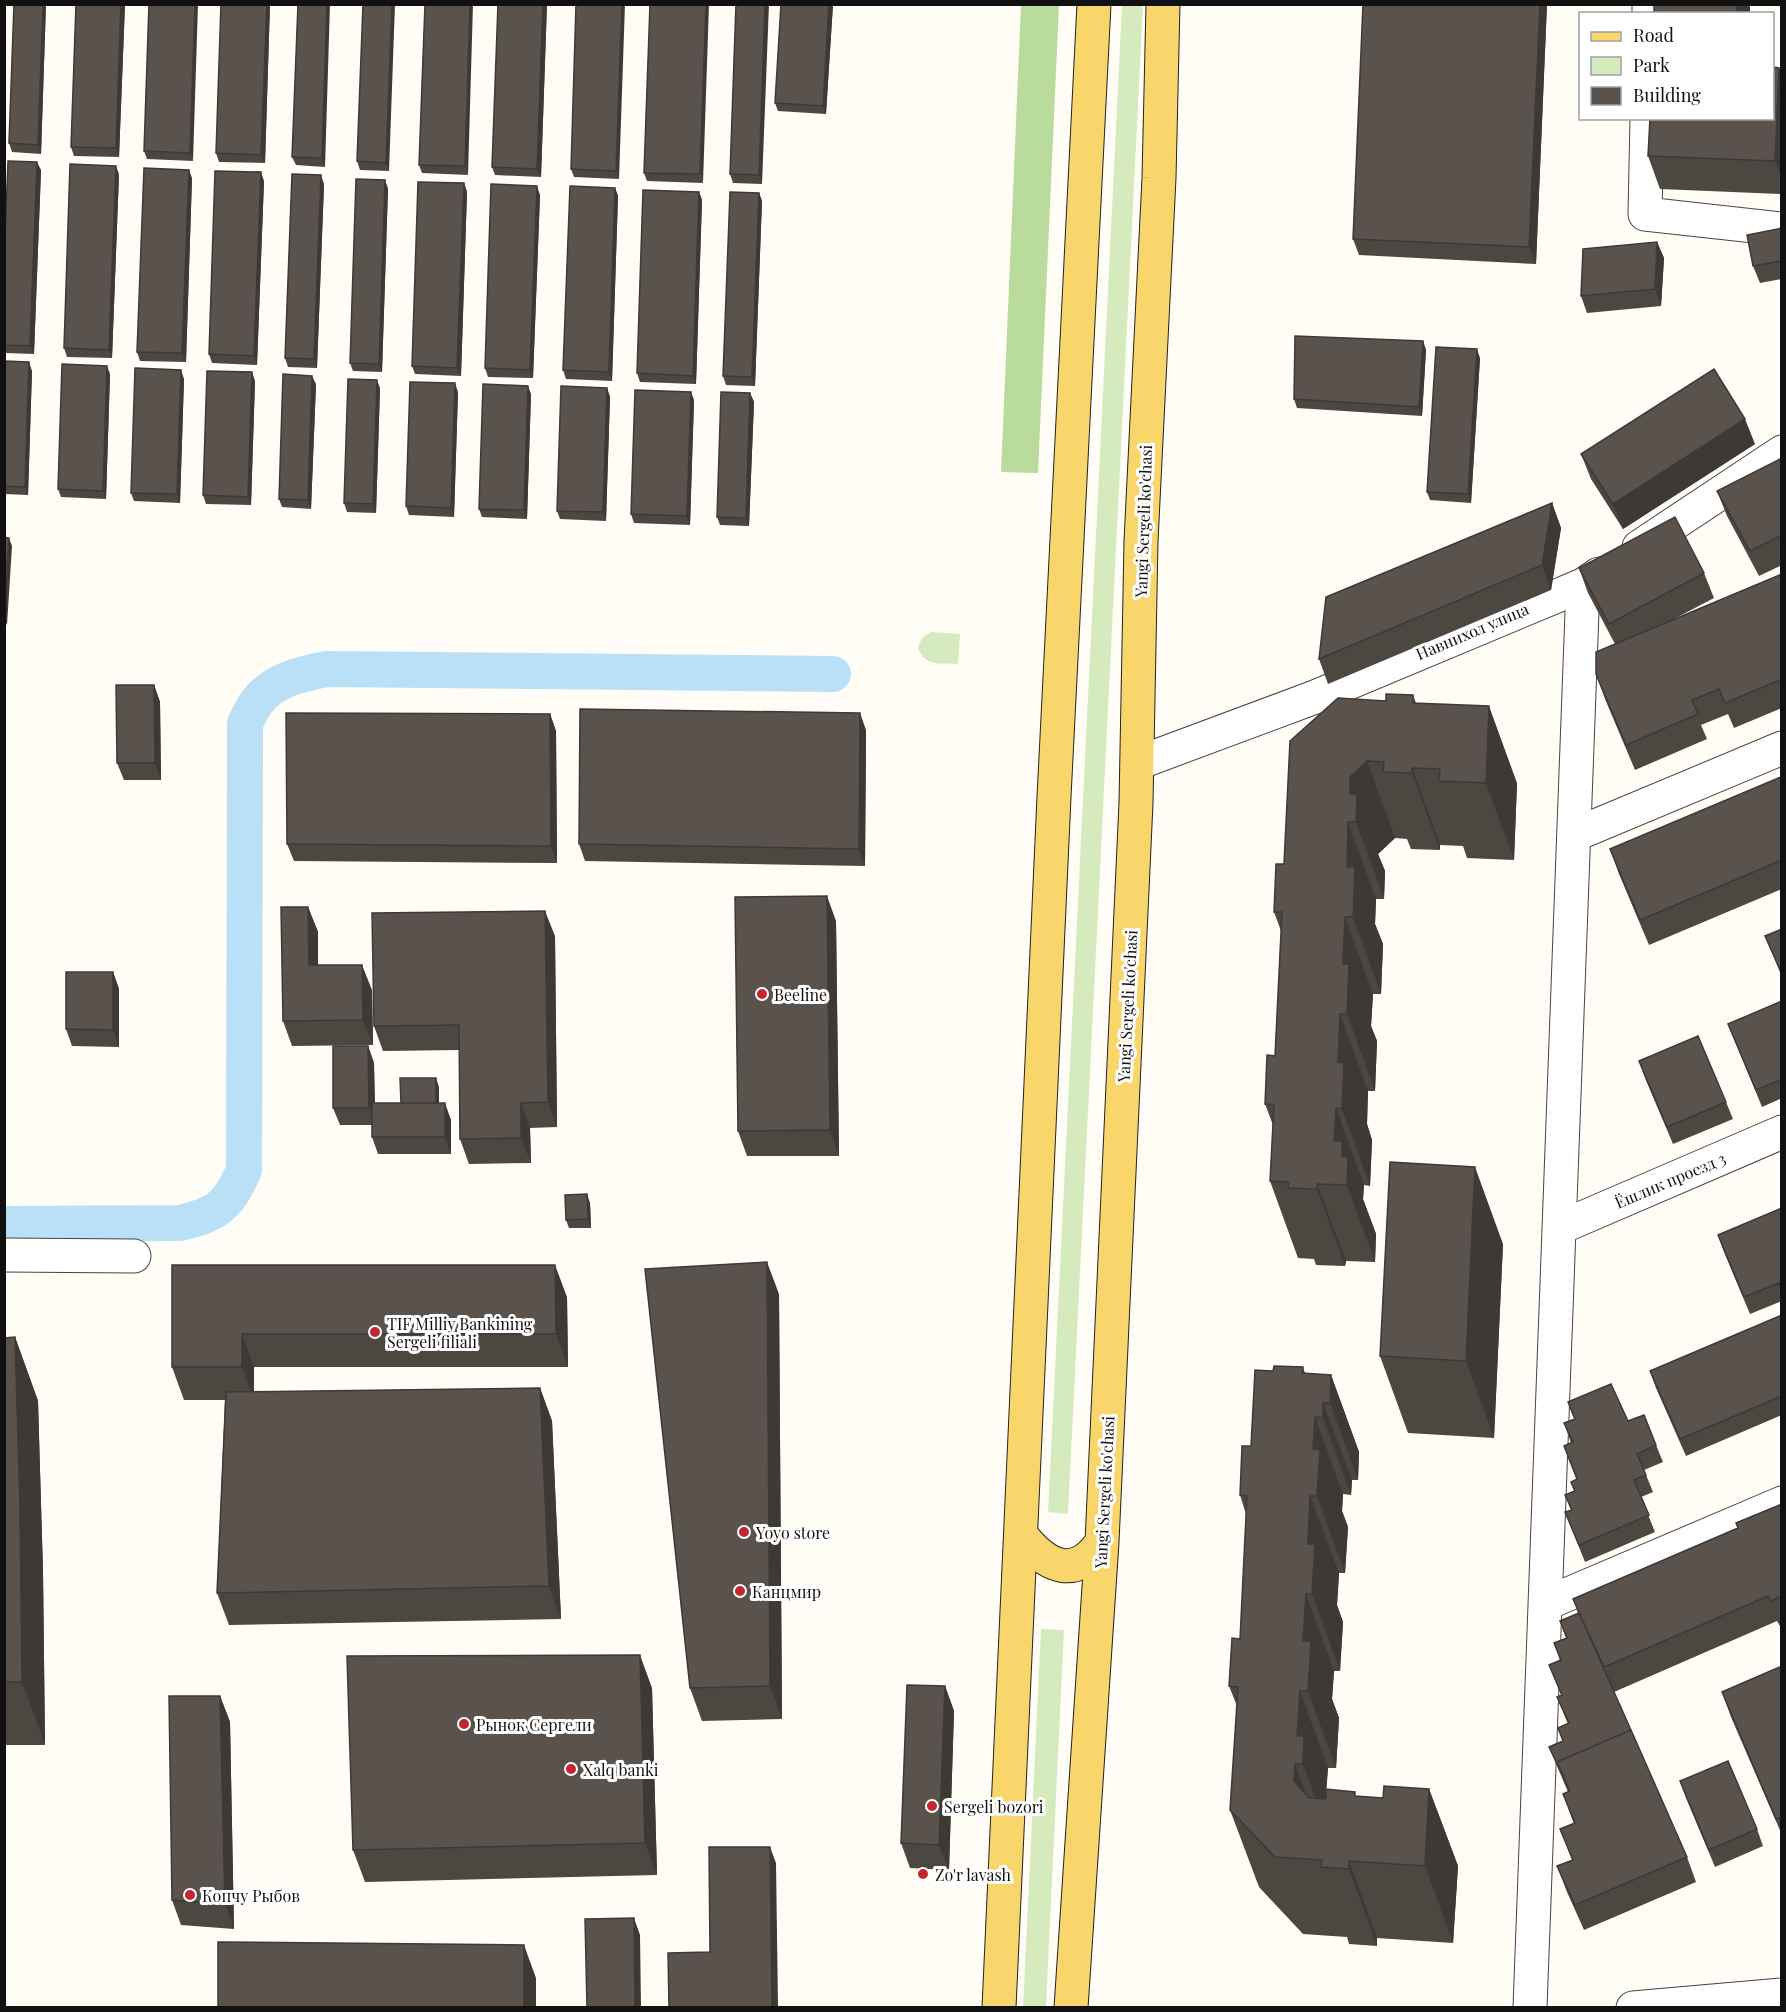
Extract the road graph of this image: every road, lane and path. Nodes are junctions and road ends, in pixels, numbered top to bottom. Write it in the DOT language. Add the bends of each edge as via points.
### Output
graph roads {
  1 [pos="1094,4"];
  2 [pos="1163,4"];
  3 [pos="1647,120"];
  4 [pos="1782,230"];
  5 [pos="1782,452"];
  6 [pos="1583,585"];
  7 [pos="1782,748"];
  8 [pos="1138,763"];
  9 [pos="1574,835"];
  10 [pos="1782,1132"];
  11 [pos="1559,1228"];
  12 [pos="4,1256"];
  13 [pos="134,1256"];
  14 [pos="1782,1503"];
  15 [pos="1022,1536"];
  16 [pos="1102,1542"];
  17 [pos="1545,1604"];
  18 [pos="1782,1995"];
  19 [pos="999,2007"];
  20 [pos="1071,2007"];
  21 [pos="1530,2007"];
  22 [pos="1633,2007"];
  1 -- 15 [label="main road"];
  2 -- 8 [label="main road, Yangi Sergeli ko'chasi" via="1159,178 1141,541"];
  3 -- 4 [label="street" via="1645,214"];
  5 -- 6 [label="street, Навнихол улица"];
  6 -- 8 [label="street, Навнихол улица" via="1315,698"];
  6 -- 9 [label="street"];
  7 -- 9 [label="street"];
  8 -- 16 [label="main road, Yangi Sergeli ko'chasi"];
  9 -- 11 [label="street"];
  10 -- 11 [label="street, Ёшлик проезд 3"];
  11 -- 17 [label="street"];
  12 -- 13 [label="street"];
  14 -- 17 [label="street"];
  15 -- 16 [label="main road" via="1040,1556 1060,1566 1083,1562"];
  15 -- 19 [label="main road"];
  16 -- 20 [label="main road, Yangi Sergeli ko'chasi"];
  17 -- 21 [label="street"];
  18 -- 22 [label="street"];
}
